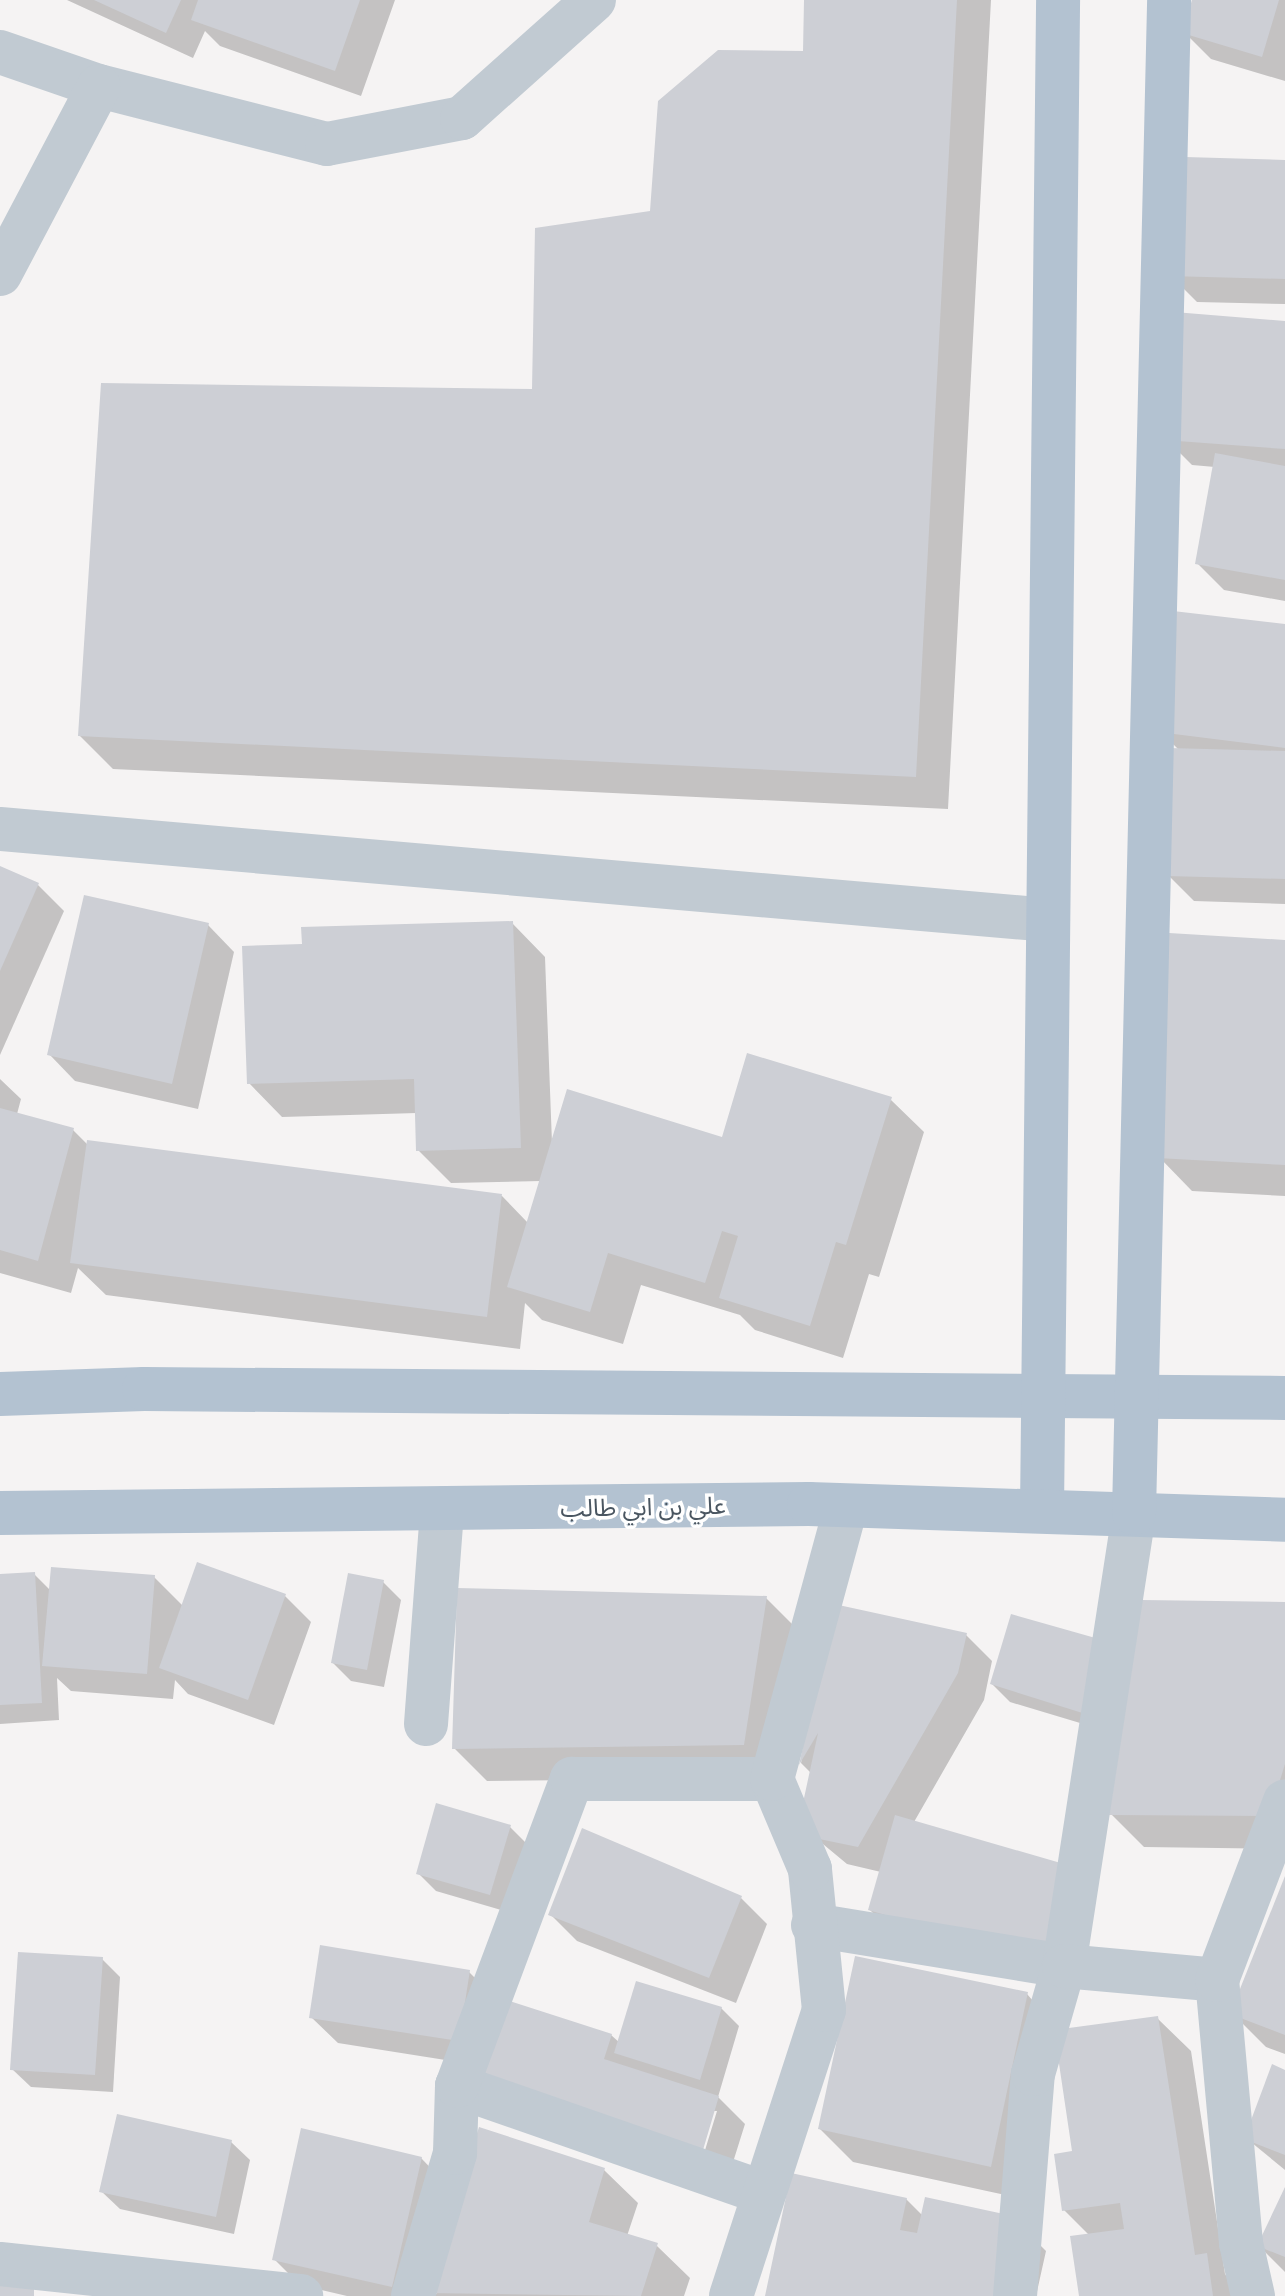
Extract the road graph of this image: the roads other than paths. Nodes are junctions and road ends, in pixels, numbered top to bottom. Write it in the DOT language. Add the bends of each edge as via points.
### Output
graph roads {
  1 [pos="594,0"];
  2 [pos="1058,0"];
  3 [pos="1169,0"];
  4 [pos="0,52"];
  5 [pos="99,86"];
  6 [pos="0,274"];
  7 [pos="0,829"];
  8 [pos="1048,920"];
  9 [pos="0,1394"];
  10 [pos="1042,1396"];
  11 [pos="1137,1397"];
  12 [pos="1285,1398"];
  13 [pos="846,1506"];
  14 [pos="442,1509"];
  15 [pos="1042,1511"];
  16 [pos="0,1513"];
  17 [pos="1134,1513"];
  18 [pos="1285,1520"];
  19 [pos="426,1724"];
  20 [pos="772,1779"];
  21 [pos="1285,1801"];
  22 [pos="813,1925"];
  23 [pos="1064,1966"];
  24 [pos="1217,1980"];
  25 [pos="457,2086"];
  26 [pos="764,2193"];
  27 [pos="0,2264"];
  28 [pos="301,2296"];
  29 [pos="413,2296"];
  30 [pos="731,2296"];
  31 [pos="1015,2296"];
  32 [pos="1253,2296"];
  1 -- 5 [label="street" via="462,118 327,144"];
  2 -- 8 [label="main road"];
  3 -- 11 [label="main road"];
  4 -- 5 [label="street"];
  5 -- 6 [label="street"];
  7 -- 8 [label="street"];
  8 -- 10 [label="main road"];
  9 -- 10 [label="main road" via="160,1389"];
  10 -- 11 [label="main road"];
  10 -- 15 [label="main road"];
  11 -- 12 [label="main road"];
  11 -- 17 [label="main road"];
  13 -- 14 [label="main road, علي بن ابي طالب"];
  13 -- 15 [label="main road, علي بن ابي طالب"];
  13 -- 20 [label="street"];
  14 -- 16 [label="main road, علي بن ابي طالب"];
  14 -- 19 [label="street"];
  15 -- 17 [label="main road, علي بن ابي طالب"];
  17 -- 18 [label="main road, علي بن ابي طالب"];
  17 -- 23 [label="street"];
  20 -- 22 [label="street" via="810,1869"];
  20 -- 25 [label="street" via="572,1779"];
  21 -- 24 [label="street"];
  22 -- 23 [label="street"];
  22 -- 26 [label="street" via="824,2010"];
  23 -- 24 [label="street"];
  23 -- 31 [label="street" via="1033,2074"];
  24 -- 32 [label="street" via="1241,2243"];
  25 -- 26 [label="street"];
  25 -- 29 [label="street" via="455,2153"];
  26 -- 30 [label="street"];
  27 -- 28 [label="street"];
}
